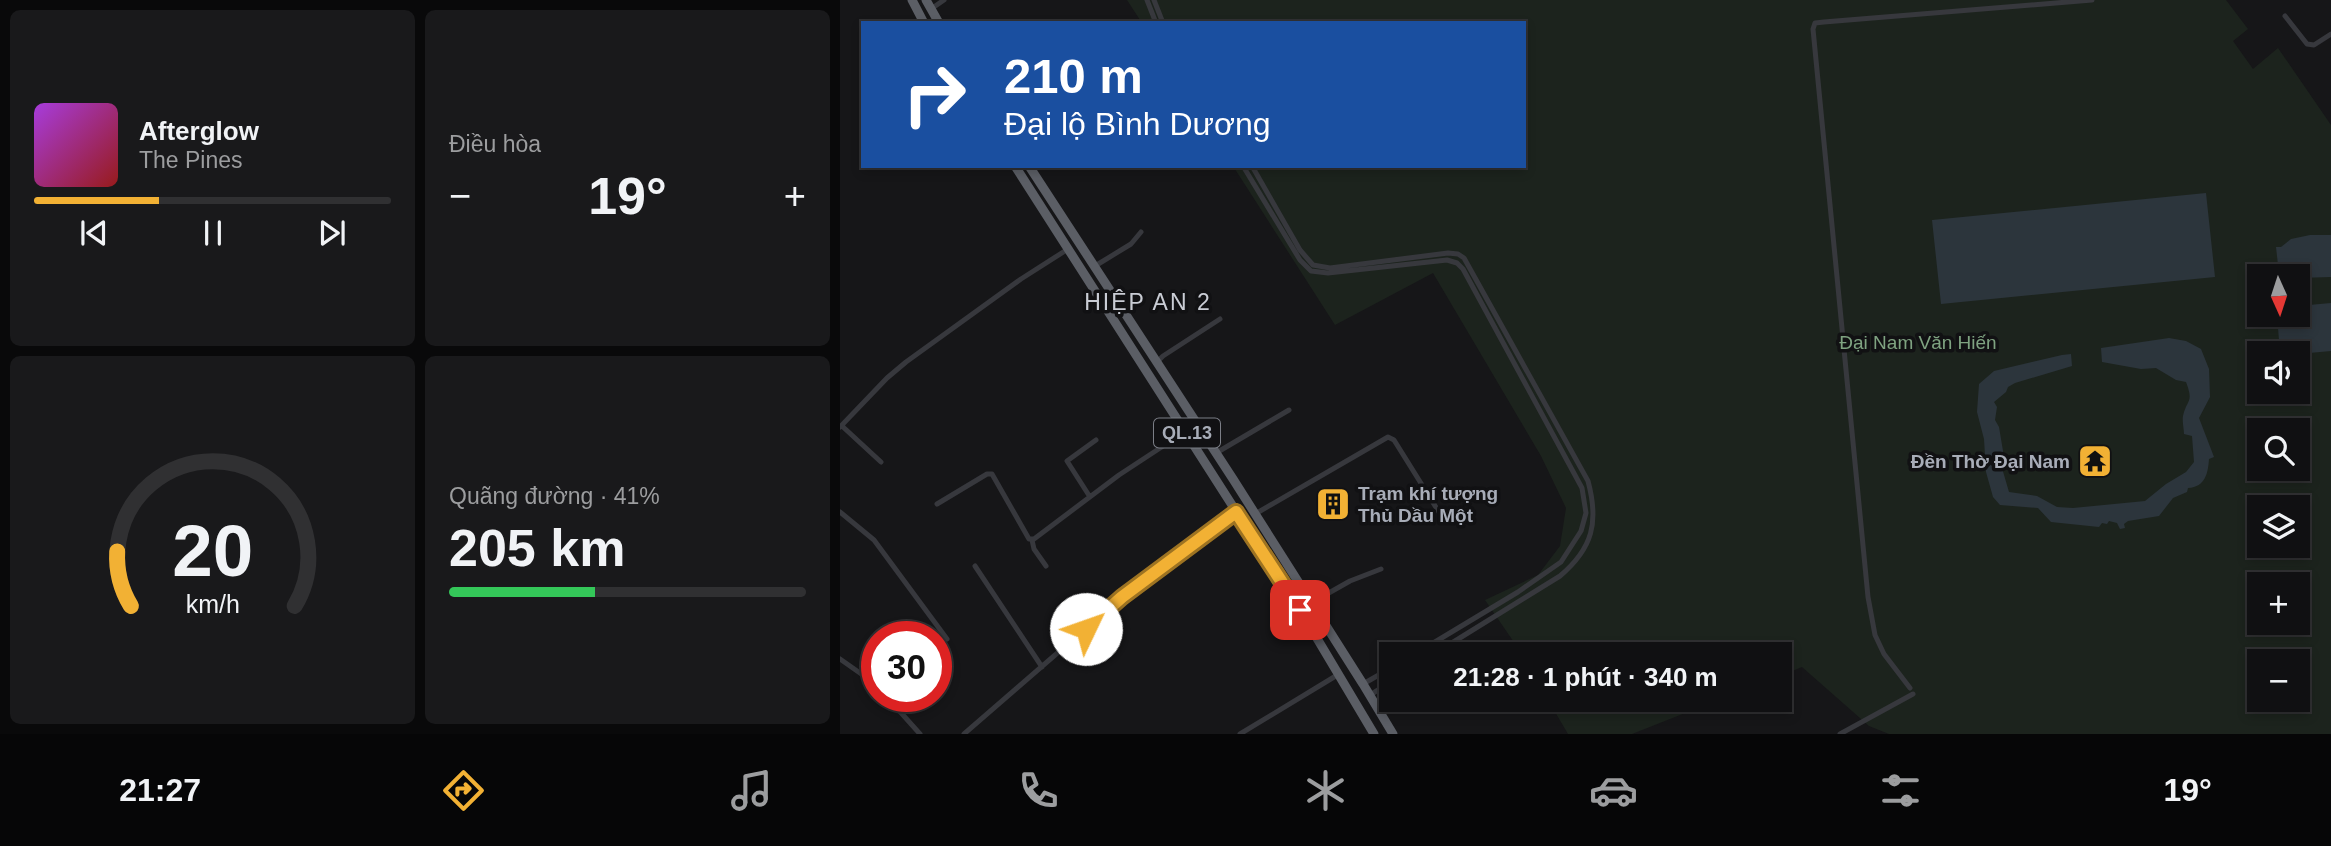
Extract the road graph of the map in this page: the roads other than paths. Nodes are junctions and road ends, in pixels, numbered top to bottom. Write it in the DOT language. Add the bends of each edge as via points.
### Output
graph roads {
  1 [pos="912,0"];
  2 [pos="944,0"];
  3 [pos="1147,0"];
  4 [pos="1154,0"];
  5 [pos="2092,0"];
  6 [pos="929,4"];
  7 [pos="2285,16"];
  8 [pos="923,21"];
  9 [pos="938,21"];
  10 [pos="1155,21"];
  11 [pos="1162,21"];
  12 [pos="2331,34"];
  13 [pos="1016,168"];
  14 [pos="1030,168"];
  15 [pos="1244,168"];
  16 [pos="1253,168"];
  17 [pos="1141,232"];
  18 [pos="1068,249"];
  19 [pos="1095,266"];
  20 [pos="1220,319"];
  21 [pos="1157,362"];
  22 [pos="1289,410"];
  23 [pos="841,426"];
  24 [pos="1186,431"];
  25 [pos="1096,440"];
  26 [pos="1216,453"];
  27 [pos="881,461"];
  28 [pos="1090,497"];
  29 [pos="937,504"];
  30 [pos="840,512"];
  31 [pos="1236,512"];
  32 [pos="1255,514"];
  33 [pos="1442,517"];
  34 [pos="1032,540"];
  35 [pos="975,566"];
  36 [pos="1046,566"];
  37 [pos="1381,569"];
  38 [pos="1311,603"];
  39 [pos="934,621"];
  40 [pos="1435,642"];
  41 [pos="1453,642"];
  42 [pos="840,659"];
  43 [pos="1042,667"];
  44 [pos="861,674"];
  45 [pos="1339,674"];
  46 [pos="1379,675"];
  47 [pos="1374,678"];
  48 [pos="1363,684"];
  49 [pos="1379,686"];
  50 [pos="1379,689"];
  51 [pos="1350,692"];
  52 [pos="1370,695"];
  53 [pos="1356,702"];
  54 [pos="900,712"];
  55 [pos="920,734"];
  56 [pos="964,734"];
  57 [pos="1240,734"];
  58 [pos="1374,734"];
  59 [pos="1393,734"];
  60 [pos="1840,734"];
  1 -- 8 [label="highway"];
  2 -- 6 [label="street"];
  3 -- 10 [label="street"];
  4 -- 11 [label="street"];
  5 -- 60 [label="street" via="1815,23 1868,597 1875,635 1912,691"];
  6 -- 9 [label="highway"];
  7 -- 12 [label="street" via="2307,44 2314,45"];
  13 -- 18 [label="highway, QL.13"];
  14 -- 19 [label="highway, QL.13"];
  15 -- 40 [label="street" via="1311,271 1447,260 1457,263 1582,488 1586,513 1581,531 1561,562"];
  16 -- 41 [label="street" via="1313,265 1329,268 1448,253 1464,258 1588,481 1594,516 1578,560"];
  17 -- 19 [label="street" via="1131,244"];
  18 -- 23 [label="street" via="906,362"];
  18 -- 24 [label="highway, QL.13"];
  19 -- 21 [label="highway, QL.13"];
  20 -- 21 [label="street"];
  21 -- 26 [label="highway, QL.13"];
  22 -- 26 [label="street"];
  23 -- 27 [label="street"];
  24 -- 28 [label="street"];
  24 -- 31 [label="highway, QL.13"];
  25 -- 28 [label="street" via="1067,461"];
  26 -- 32 [label="highway, QL.13"];
  28 -- 34 [label="street"];
  29 -- 34 [label="street" via="992,474"];
  30 -- 39 [label="street" via="874,540"];
  31 -- 43 [label="street" via="1122,597"];
  31 -- 45 [label="highway, QL.13"];
  32 -- 33 [label="street" via="1388,437"];
  32 -- 38 [label="highway, QL.13"];
  34 -- 36 [label="street"];
  35 -- 43 [label="street"];
  37 -- 38 [label="street"];
  38 -- 48 [label="highway, QL.13"];
  42 -- 44 [label="street"];
  43 -- 56 [label="street"];
  45 -- 51 [label="highway, QL.13"];
  45 -- 57 [label="street"];
  46 -- 47 [label="street"];
  47 -- 48 [label="street"];
  47 -- 49 [label="street"];
  48 -- 51 [label="highway"];
  48 -- 52 [label="highway, QL.13"];
  50 -- 52 [label="street"];
  51 -- 53 [label="highway, QL.13"];
  52 -- 53 [label="highway"];
  52 -- 59 [label="highway, QL.13"];
  53 -- 58 [label="highway, QL.13"];
  54 -- 55 [label="street"];
}
